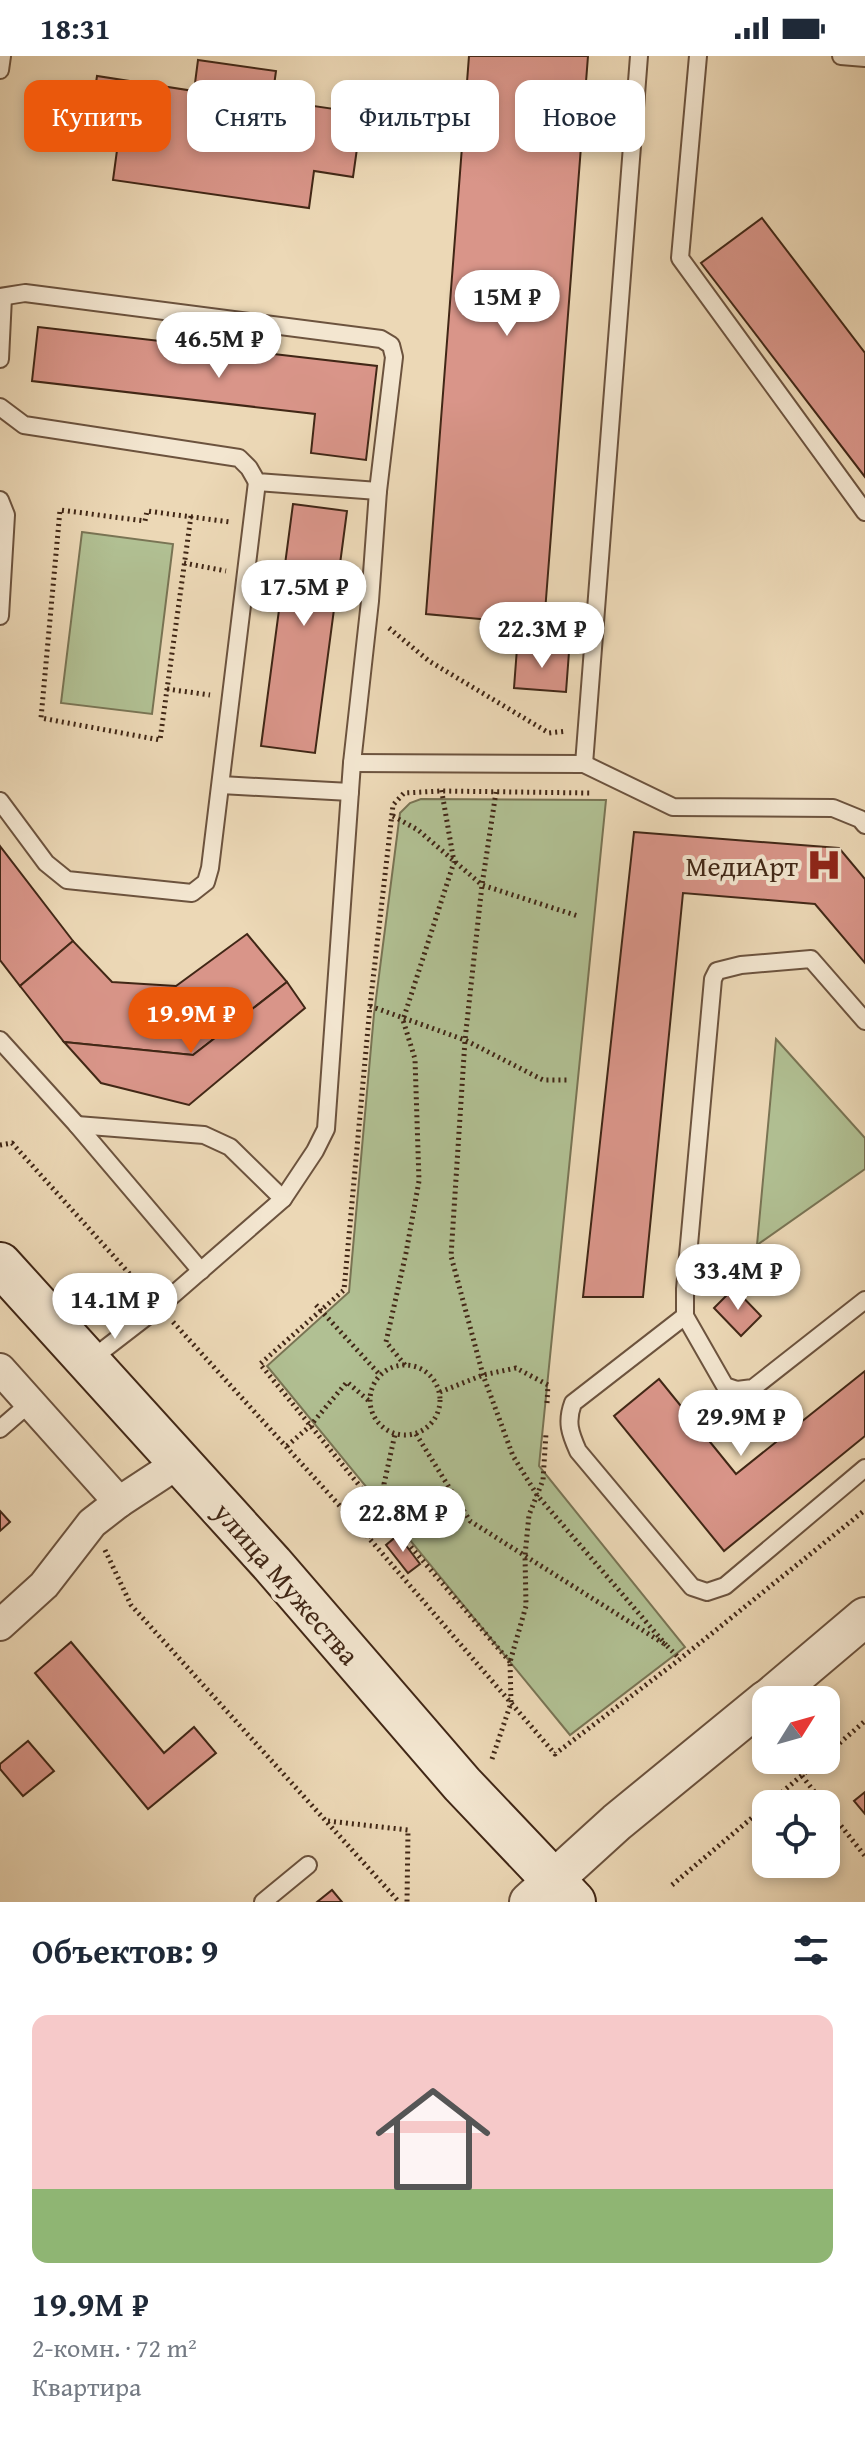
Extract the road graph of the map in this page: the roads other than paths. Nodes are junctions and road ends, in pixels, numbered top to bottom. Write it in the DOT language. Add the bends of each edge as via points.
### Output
graph roads {
  1 [pos="2,56"];
  2 [pos="639,56"];
  3 [pos="698,56"];
  4 [pos="841,56"];
  5 [pos="865,58"];
  6 [pos="0,70"];
  7 [pos="2,297"];
  8 [pos="0,359"];
  9 [pos="0,407"];
  10 [pos="257,482"];
  11 [pos="378,491"];
  12 [pos="0,500"];
  13 [pos="865,512"];
  14 [pos="0,616"];
  15 [pos="352,763"];
  16 [pos="584,764"];
  17 [pos="221,785"];
  18 [pos="350,792"];
  19 [pos="0,801"];
  20 [pos="863,818"];
  21 [pos="865,1021"];
  22 [pos="0,1040"];
  23 [pos="77,1125"];
  24 [pos="283,1199"];
  25 [pos="0,1264"];
  26 [pos="201,1271"];
  27 [pos="865,1300"];
  28 [pos="685,1316"];
  29 [pos="89,1361"];
  30 [pos="0,1369"];
  31 [pos="30,1403"];
  32 [pos="0,1429"];
  33 [pos="180,1462"];
  34 [pos="865,1468"];
  35 [pos="119,1502"];
  36 [pos="865,1617"];
  37 [pos="0,1625"];
  38 [pos="783,1686"];
  39 [pos="752,1711"];
  40 [pos="308,1865"];
  41 [pos="552,1894"];
  42 [pos="263,1902"];
  1 -- 6 [label="lane"];
  2 -- 16 [label="lane"];
  3 -- 13 [label="lane" via="680,258"];
  4 -- 5 [label="lane"];
  7 -- 8 [label="lane"];
  7 -- 11 [label="lane" via="25,293 381,339 391,345 394,357"];
  9 -- 10 [label="lane" via="24,425 239,458"];
  10 -- 11 [label="lane"];
  10 -- 17 [label="lane"];
  11 -- 15 [label="lane"];
  12 -- 14 [label="lane" via="6,515"];
  15 -- 16 [label="lane"];
  15 -- 18 [label="lane"];
  16 -- 20 [label="lane" via="673,807 833,808"];
  17 -- 18 [label="lane"];
  17 -- 19 [label="lane" via="210,868 206,882 192,893 67,880 46,863"];
  18 -- 24 [label="lane" via="326,1129"];
  21 -- 28 [label="lane" via="811,959 717,971"];
  22 -- 23 [label="lane"];
  23 -- 24 [label="lane" via="204,1135 230,1147"];
  23 -- 26 [label="lane"];
  24 -- 26 [label="lane"];
  25 -- 29 [label="main road, улица Мужества"];
  26 -- 29 [label="lane"];
  27 -- 28 [label="lane" via="753,1388 737,1390 725,1386"];
  28 -- 34 [label="lane" via="573,1403 568,1416 578,1451 692,1587 707,1592 725,1586"];
  29 -- 33 [label="main road, улица Мужества"];
  30 -- 31 [label="street"];
  31 -- 32 [label="lane"];
  31 -- 35 [label="street"];
  33 -- 35 [label="street"];
  33 -- 41 [label="main road, улица Мужества"];
  35 -- 37 [label="street" via="92,1523 44,1585"];
  36 -- 38 [label="street"];
  39 -- 41 [label="street" via="617,1822"];
  40 -- 42 [label="lane"];
}
